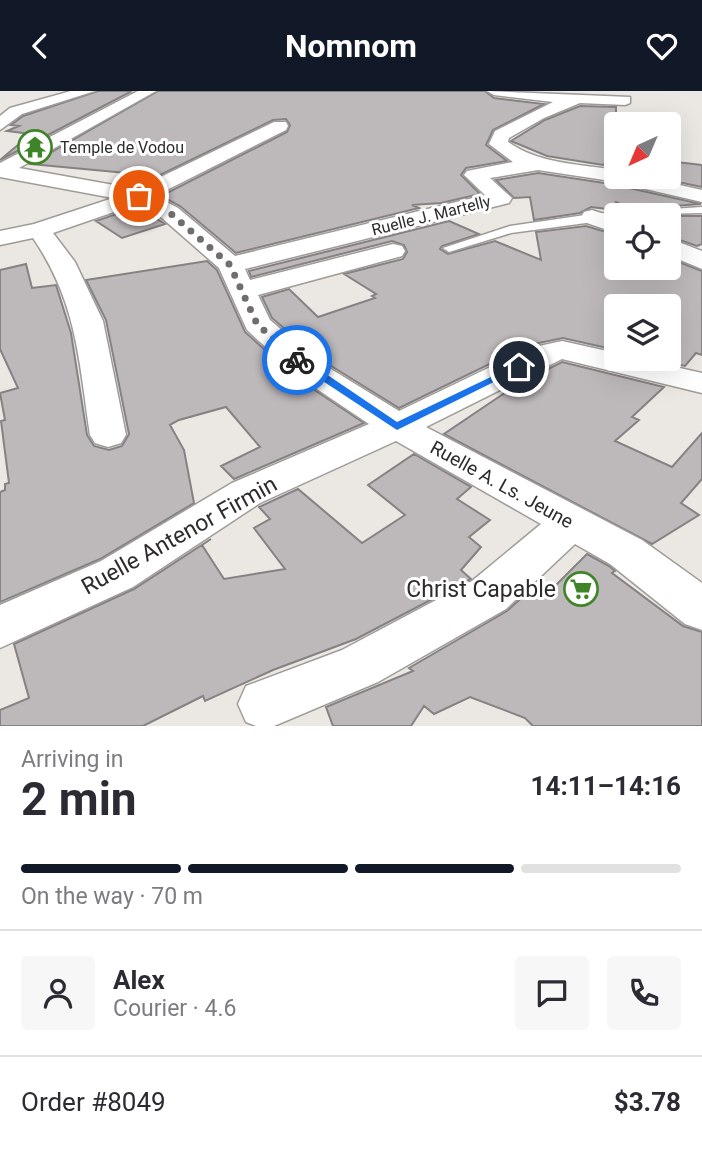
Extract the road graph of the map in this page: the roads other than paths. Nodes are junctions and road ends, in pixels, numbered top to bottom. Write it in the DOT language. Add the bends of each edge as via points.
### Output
graph roads {
  1 [pos="88,91"];
  2 [pos="149,91"];
  3 [pos="494,91"];
  4 [pos="578,99"];
  5 [pos="625,100"];
  6 [pos="0,125"];
  7 [pos="280,126"];
  8 [pos="538,164"];
  9 [pos="1,170"];
  10 [pos="604,174"];
  11 [pos="653,189"];
  12 [pos="139,196"];
  13 [pos="702,207"];
  14 [pos="592,217"];
  15 [pos="604,222"];
  16 [pos="39,230"];
  17 [pos="0,238"];
  18 [pos="449,248"];
  19 [pos="393,251"];
  20 [pos="681,251"];
  21 [pos="702,261"];
  22 [pos="235,278"];
  23 [pos="702,383"];
  24 [pos="397,426"];
  25 [pos="108,435"];
  26 [pos="571,522"];
  27 [pos="702,610"];
  28 [pos="0,627"];
  29 [pos="265,703"];
  1 -- 6 [label="street" via="16,111"];
  2 -- 9 [label="street"];
  3 -- 4 [label="street"];
  4 -- 5 [label="street"];
  4 -- 8 [label="street" via="532,115 501,135 498,144 505,150"];
  7 -- 12 [label="street"];
  8 -- 10 [label="street, Ruelle J. Martelly"];
  8 -- 22 [label="street, Ruelle J. Martelly" via="474,175 501,198"];
  9 -- 12 [label="street, Ruelle A. Ls. Jeune"];
  11 -- 13 [label="street, Ruelle J. Martelly"];
  12 -- 16 [label="street"];
  12 -- 22 [label="street, Ruelle A. Ls. Jeune" via="170,213"];
  13 -- 14 [label="lane"];
  14 -- 15 [label="street"];
  14 -- 18 [label="lane" via="510,230"];
  16 -- 17 [label="street"];
  16 -- 25 [label="street" via="62,262 88,321"];
  19 -- 22 [label="street"];
  20 -- 21 [label="street"];
  22 -- 24 [label="street, Ruelle A. Ls. Jeune" via="257,324 307,368"];
  23 -- 24 [label="street, Ruelle Antenor Firmin" via="562,350 541,355"];
  24 -- 26 [label="street, Ruelle A. Ls. Jeune"];
  24 -- 28 [label="street, Ruelle Antenor Firmin" via="246,493 117,574"];
  26 -- 27 [label="street, Ruelle A. Ls. Jeune" via="626,552"];
  26 -- 29 [label="street" via="489,596 360,666"];
}
